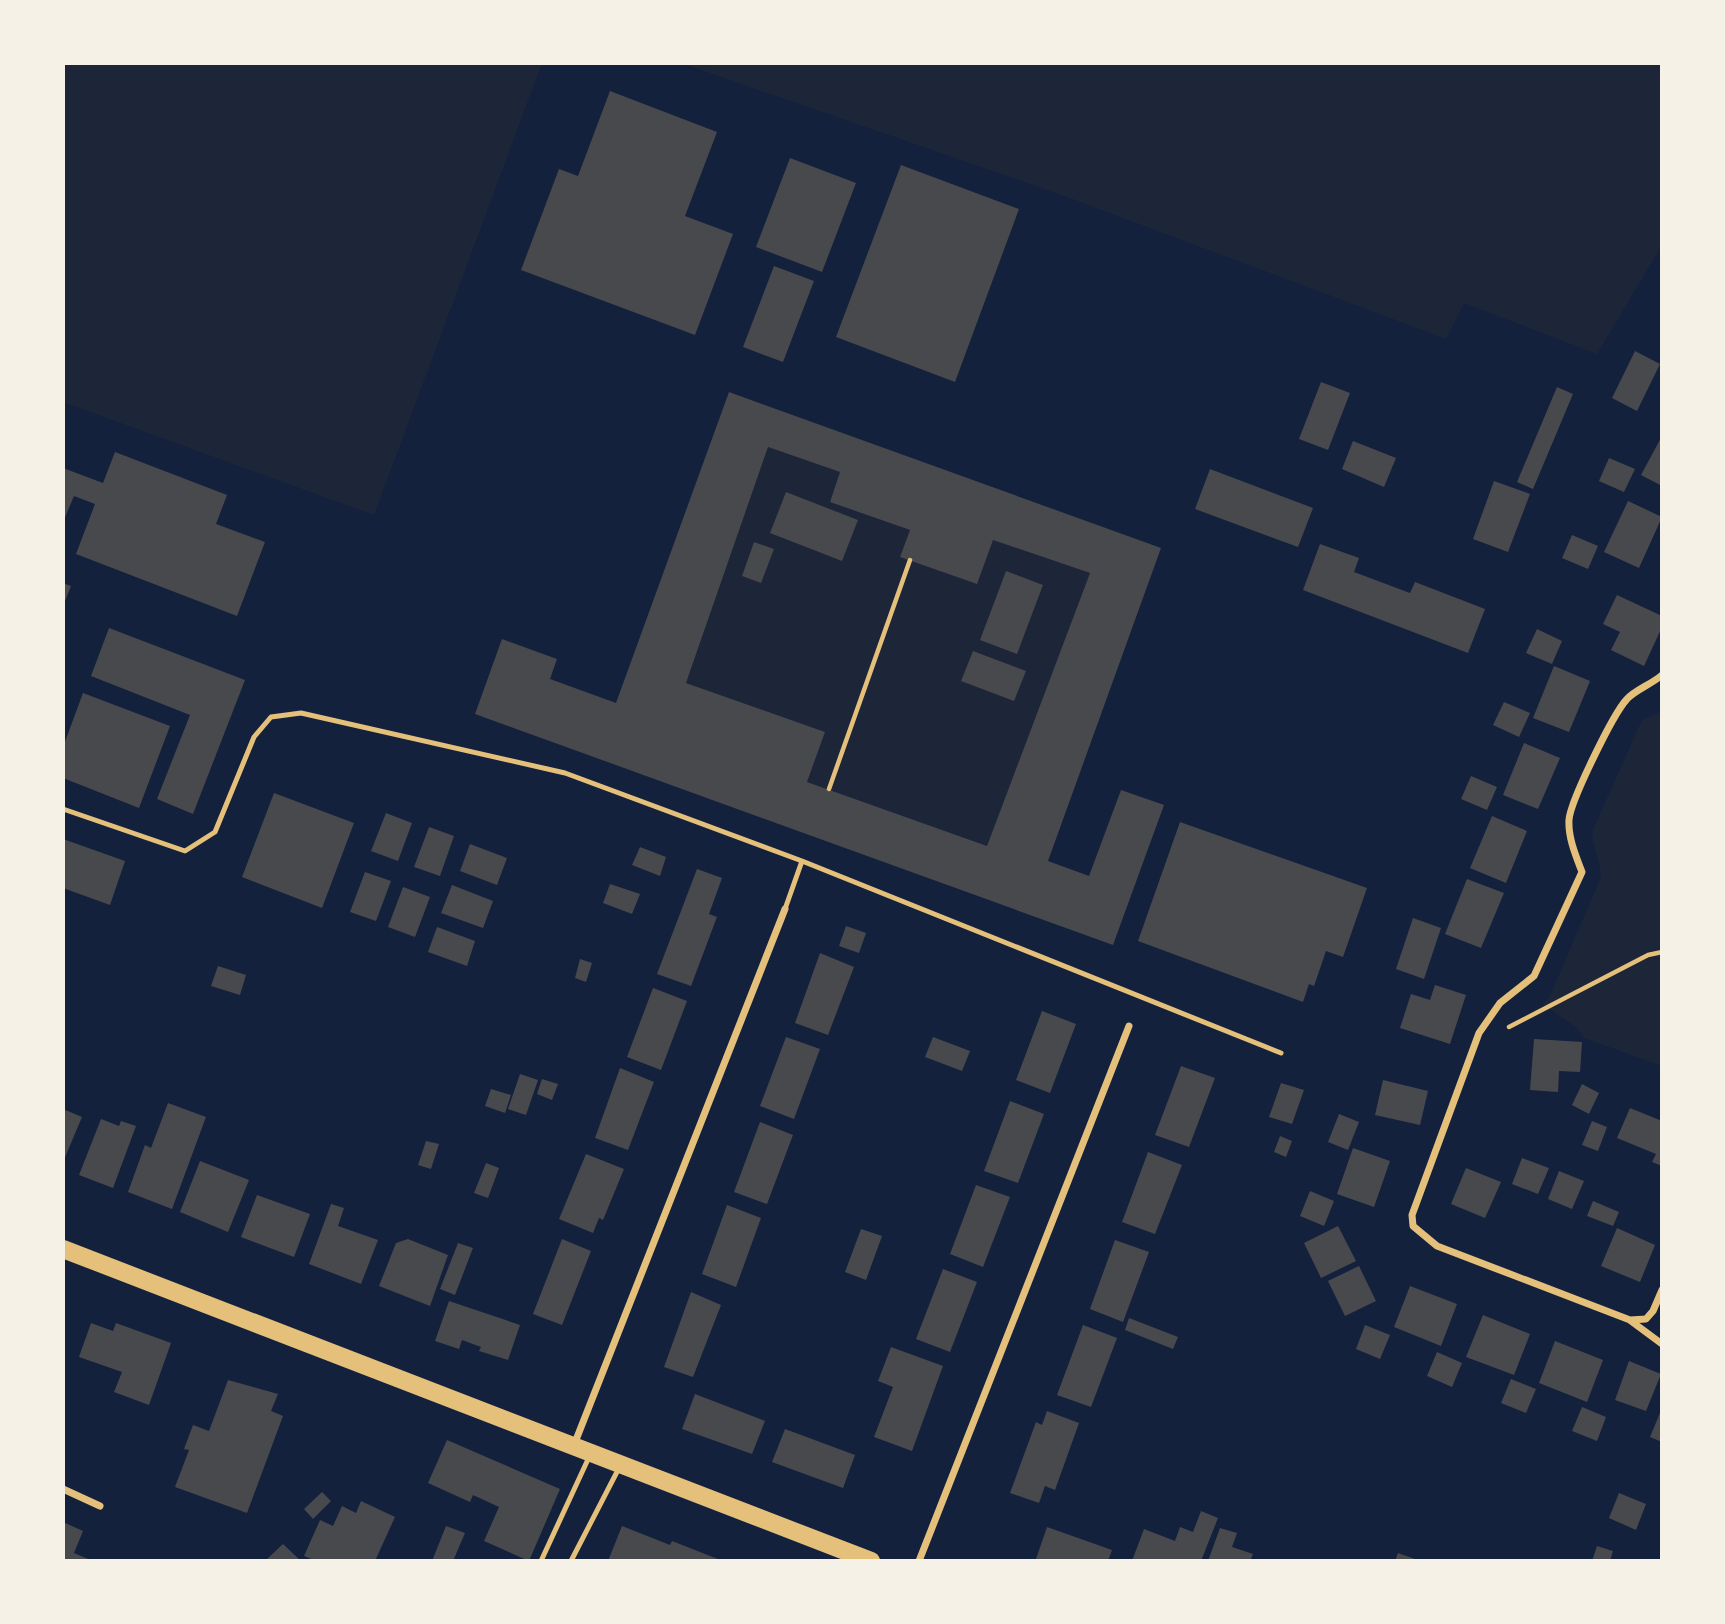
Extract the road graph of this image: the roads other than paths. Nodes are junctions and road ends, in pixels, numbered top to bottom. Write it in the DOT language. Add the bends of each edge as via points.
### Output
graph roads {
  1 [pos="1662,675"];
  2 [pos="63,809"];
  3 [pos="802,861"];
  4 [pos="786,909"];
  5 [pos="1129,1026"];
  6 [pos="1281,1054"];
  7 [pos="63,1249"];
  8 [pos="1662,1290"];
  9 [pos="1630,1320"];
  10 [pos="1662,1344"];
  11 [pos="573,1446"];
  12 [pos="591,1452"];
  13 [pos="621,1465"];
  14 [pos="63,1489"];
  15 [pos="100,1506"];
  16 [pos="541,1561"];
  17 [pos="570,1561"];
  18 [pos="870,1561"];
  19 [pos="919,1561"];
  1 -- 9 [label="street" via="1629,696 1616,713 1569,816 1582,872 1534,976 1500,1003 1479,1033 1412,1215 1413,1226 1437,1246"];
  2 -- 3 [label="lane" via="185,851 215,832 254,737 271,717 301,713 565,773"];
  3 -- 4 [label="lane"];
  3 -- 6 [label="lane"];
  4 -- 11 [label="street"];
  5 -- 19 [label="street"];
  7 -- 11 [label="main road"];
  8 -- 9 [label="street" via="1646,1319"];
  9 -- 10 [label="street"];
  11 -- 12 [label="main road"];
  12 -- 13 [label="main road"];
  12 -- 16 [label="lane"];
  13 -- 17 [label="lane"];
  13 -- 18 [label="main road"];
  14 -- 15 [label="street"];
}
